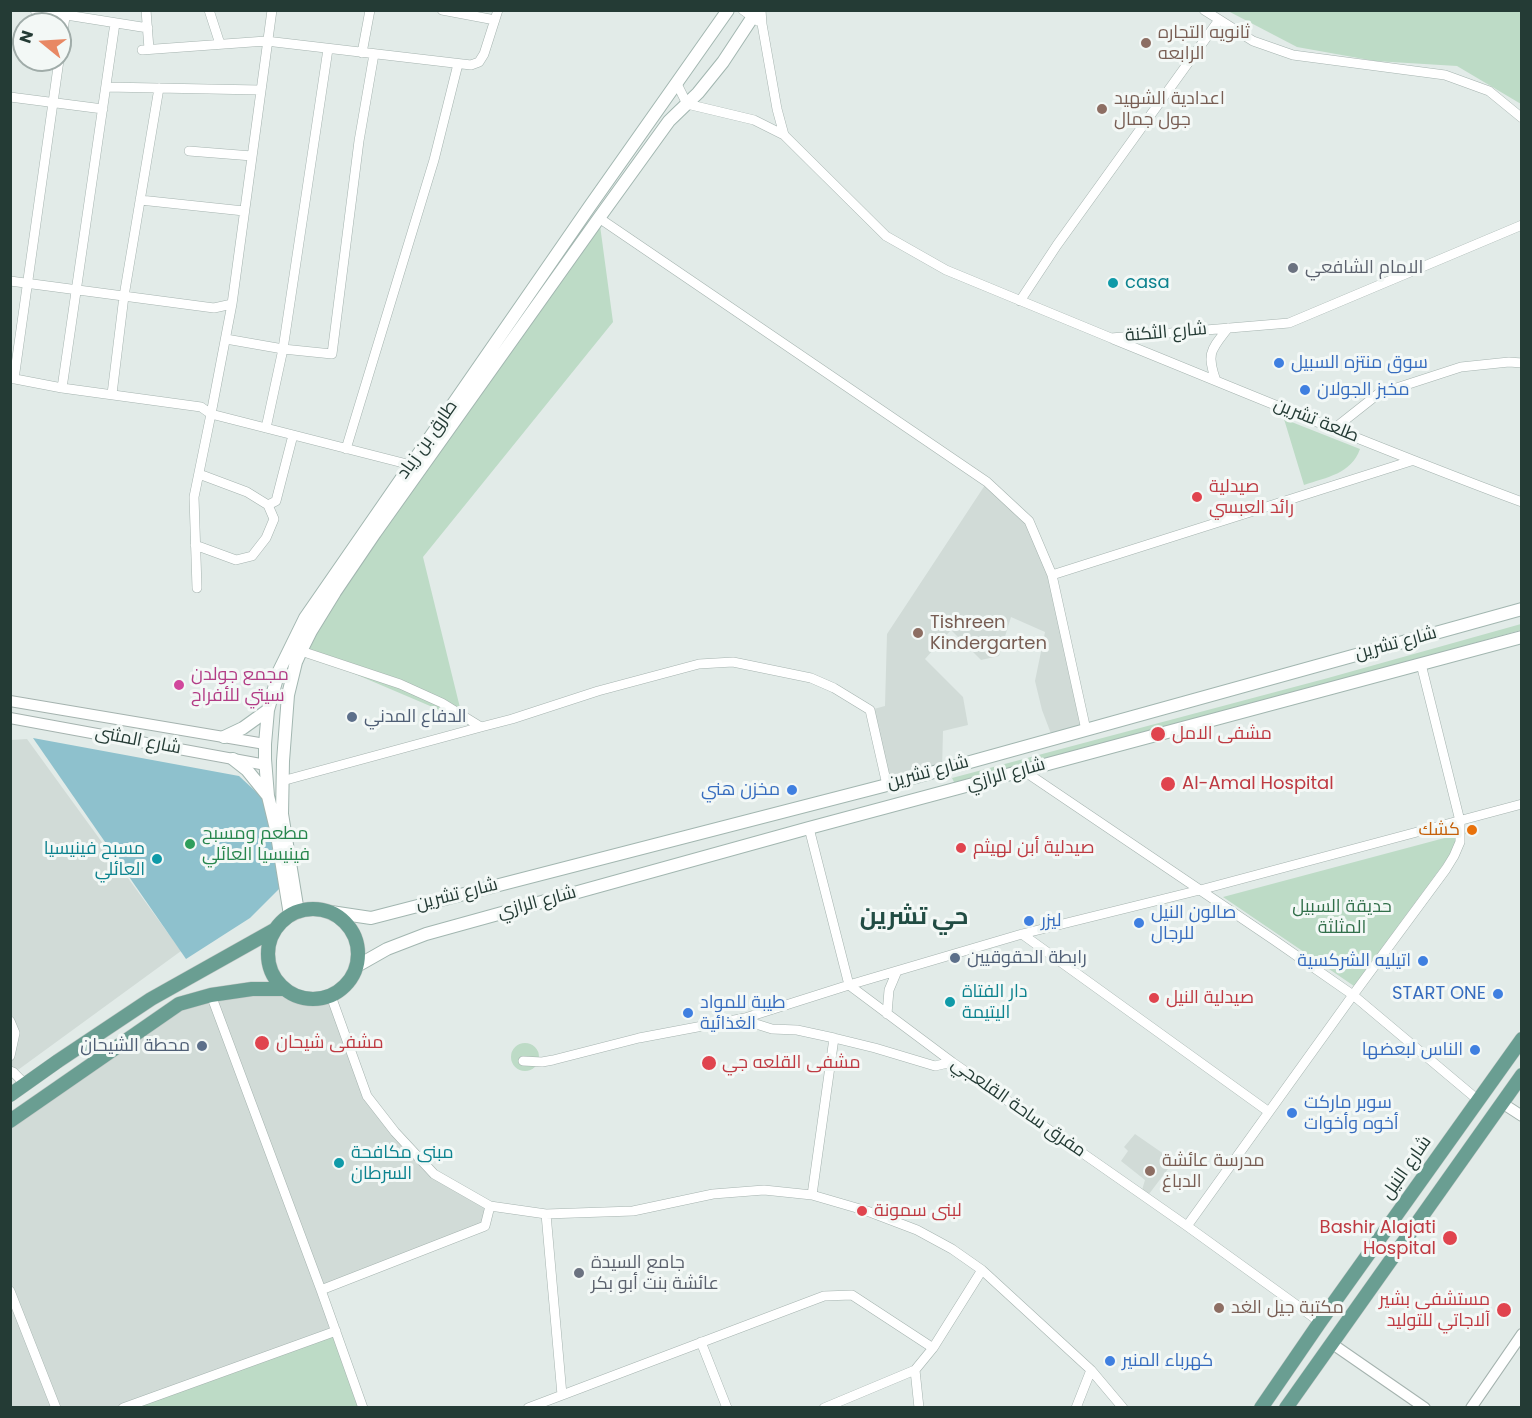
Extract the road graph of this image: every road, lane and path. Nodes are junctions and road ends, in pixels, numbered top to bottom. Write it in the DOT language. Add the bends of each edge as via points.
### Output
graph roads {
  1 [pos="35,10"];
  2 [pos="146,10"];
  3 [pos="209,10"];
  4 [pos="272,10"];
  5 [pos="370,10"];
  6 [pos="442,10"];
  7 [pos="728,10"];
  8 [pos="1204,10"];
  9 [pos="55,12"];
  10 [pos="72,14"];
  11 [pos="496,15"];
  12 [pos="755,15"];
  13 [pos="1219,20"];
  14 [pos="115,23"];
  15 [pos="148,28"];
  16 [pos="266,41"];
  17 [pos="220,44"];
  18 [pos="328,49"];
  19 [pos="362,53"];
  20 [pos="374,54"];
  21 [pos="458,64"];
  22 [pos="57,72"];
  23 [pos="677,84"];
  24 [pos="106,87"];
  25 [pos="159,88"];
  26 [pos="260,90"];
  27 [pos="10,97"];
  28 [pos="53,102"];
  29 [pos="687,104"];
  30 [pos="103,109"];
  31 [pos="1521,118"];
  32 [pos="784,135"];
  33 [pos="189,151"];
  34 [pos="252,156"];
  35 [pos="140,200"];
  36 [pos="244,211"];
  37 [pos="599,218"];
  38 [pos="1521,225"];
  39 [pos="10,281"];
  40 [pos="28,283"];
  41 [pos="77,290"];
  42 [pos="124,296"];
  43 [pos="1020,301"];
  44 [pos="232,304"];
  45 [pos="1228,328"];
  46 [pos="1111,338"];
  47 [pos="226,339"];
  48 [pos="283,349"];
  49 [pos="1521,363"];
  50 [pos="12,378"];
  51 [pos="1216,381"];
  52 [pos="62,388"];
  53 [pos="112,394"];
  54 [pos="211,414"];
  55 [pos="266,428"];
  56 [pos="1335,428"];
  57 [pos="293,435"];
  58 [pos="346,449"];
  59 [pos="1411,461"];
  60 [pos="411,465"];
  61 [pos="199,474"];
  62 [pos="1521,502"];
  63 [pos="268,505"];
  64 [pos="195,544"];
  65 [pos="1052,575"];
  66 [pos="197,588"];
  67 [pos="1521,609"];
  68 [pos="1521,637"];
  69 [pos="301,651"];
  70 [pos="1421,664"];
  71 [pos="10,701"];
  72 [pos="268,710"];
  73 [pos="10,718"];
  74 [pos="481,727"];
  75 [pos="1086,730"];
  76 [pos="224,737"];
  77 [pos="265,747"];
  78 [pos="284,752"];
  79 [pos="233,759"];
  80 [pos="266,765"];
  81 [pos="1024,771"];
  82 [pos="267,780"];
  83 [pos="282,782"];
  84 [pos="887,785"];
  85 [pos="268,796"];
  86 [pos="1521,804"];
  87 [pos="1460,821"];
  88 [pos="809,828"];
  89 [pos="1200,890"];
  90 [pos="331,912"];
  91 [pos="294,914"];
  92 [pos="274,930"];
  93 [pos="1022,934"];
  94 [pos="357,966"];
  95 [pos="897,971"];
  96 [pos="849,985"];
  97 [pos="284,989"];
  98 [pos="211,995"];
  99 [pos="1353,995"];
  100 [pos="331,996"];
  101 [pos="888,1014"];
  102 [pos="745,1018"];
  103 [pos="10,1021"];
  104 [pos="834,1038"];
  105 [pos="1521,1039"];
  106 [pos="10,1057"];
  107 [pos="523,1061"];
  108 [pos="952,1062"];
  109 [pos="12,1071"];
  110 [pos="1521,1075"];
  111 [pos="25,1084"];
  112 [pos="10,1095"];
  113 [pos="1478,1100"];
  114 [pos="1502,1103"];
  115 [pos="1269,1112"];
  116 [pos="1521,1116"];
  117 [pos="10,1121"];
  118 [pos="812,1195"];
  119 [pos="490,1206"];
  120 [pos="546,1214"];
  121 [pos="1187,1226"];
  122 [pos="982,1270"];
  123 [pos="321,1290"];
  124 [pos="10,1291"];
  125 [pos="1320,1322"];
  126 [pos="336,1331"];
  127 [pos="1521,1334"];
  128 [pos="701,1342"];
  129 [pos="1331,1343"];
  130 [pos="933,1348"];
  131 [pos="915,1370"];
  132 [pos="1091,1370"];
  133 [pos="562,1395"];
  134 [pos="850,1397"];
  135 [pos="56,1407"];
  136 [pos="123,1407"];
  137 [pos="363,1407"];
  138 [pos="528,1407"];
  139 [pos="727,1407"];
  140 [pos="824,1407"];
  141 [pos="854,1407"];
  142 [pos="919,1407"];
  143 [pos="1076,1407"];
  144 [pos="1123,1407"];
  145 [pos="1262,1407"];
  146 [pos="1286,1407"];
  147 [pos="1425,1407"];
  148 [pos="1471,1407"];
  1 -- 9 [label="street"];
  2 -- 15 [label="street"];
  3 -- 17 [label="street"];
  4 -- 16 [label="street"];
  5 -- 19 [label="street"];
  6 -- 11 [label="street"];
  7 -- 23 [label="main road, طارق بن زياد"];
  8 -- 13 [label="street"];
  10 -- 14 [label="street"];
  11 -- 21 [label="street" via="479,62"];
  12 -- 29 [label="main road" via="723,62"];
  12 -- 32 [label="street"];
  13 -- 31 [label="street" via="1253,41 1293,56 1445,75 1489,91"];
  13 -- 43 [label="street"];
  14 -- 15 [label="street"];
  14 -- 24 [label="street"];
  15 -- 17 [label="street" via="145,50"];
  16 -- 17 [label="street"];
  16 -- 18 [label="street"];
  16 -- 26 [label="street"];
  18 -- 19 [label="street"];
  18 -- 48 [label="street"];
  19 -- 20 [label="street"];
  20 -- 21 [label="street"];
  20 -- 48 [label="street" via="332,354"];
  21 -- 58 [label="street" via="434,160"];
  22 -- 28 [label="street"];
  23 -- 29 [label="street"];
  23 -- 60 [label="main road, طارق بن زياد"];
  24 -- 25 [label="street"];
  24 -- 30 [label="street"];
  25 -- 26 [label="street"];
  25 -- 35 [label="street"];
  26 -- 34 [label="street"];
  27 -- 28 [label="street"];
  28 -- 30 [label="street"];
  28 -- 40 [label="street"];
  29 -- 32 [label="street" via="754,120"];
  29 -- 37 [label="main road" via="669,121"];
  30 -- 41 [label="street"];
  32 -- 43 [label="street, شارع الثكنة" via="886,236 946,270"];
  33 -- 34 [label="street"];
  34 -- 36 [label="street"];
  35 -- 36 [label="street"];
  35 -- 42 [label="street"];
  36 -- 44 [label="street"];
  37 -- 65 [label="street" via="987,482 1029,521"];
  37 -- 69 [label="main road" via="375,533"];
  38 -- 45 [label="street, شارع الثكنة" via="1289,323"];
  39 -- 40 [label="street"];
  40 -- 41 [label="street"];
  40 -- 50 [label="street"];
  41 -- 42 [label="street"];
  41 -- 52 [label="street"];
  42 -- 44 [label="street" via="214,308"];
  42 -- 53 [label="street"];
  43 -- 46 [label="street, شارع الثكنة"];
  44 -- 47 [label="street"];
  45 -- 46 [label="street, شارع الثكنة"];
  45 -- 51 [label="street" via="1211,353"];
  46 -- 51 [label="street, طلعة تشرين"];
  47 -- 48 [label="street"];
  47 -- 54 [label="street"];
  48 -- 55 [label="street"];
  49 -- 56 [label="street" via="1461,367 1378,394"];
  50 -- 52 [label="street"];
  51 -- 56 [label="street, طلعة تشرين"];
  52 -- 53 [label="street"];
  53 -- 54 [label="street" via="201,407"];
  54 -- 55 [label="street"];
  54 -- 61 [label="street"];
  55 -- 57 [label="street"];
  56 -- 59 [label="street, طلعة تشرين"];
  57 -- 58 [label="street"];
  57 -- 63 [label="street" via="276,501"];
  58 -- 60 [label="street"];
  59 -- 62 [label="street, طلعة تشرين"];
  59 -- 65 [label="street"];
  60 -- 72 [label="main road, طارق بن زياد" via="305,618 279,670"];
  61 -- 63 [label="street" via="247,492"];
  61 -- 64 [label="street" via="194,497"];
  63 -- 64 [label="street" via="274,519 252,556 236,560"];
  64 -- 66 [label="street"];
  65 -- 75 [label="street"];
  67 -- 75 [label="main road, شارع تشرين"];
  68 -- 70 [label="main road, شارع الرازي"];
  69 -- 74 [label="street" via="400,684"];
  69 -- 78 [label="main road" via="288,694"];
  70 -- 81 [label="main road, شارع الرازي"];
  70 -- 87 [label="street"];
  71 -- 76 [label="street, شارع المثنى"];
  72 -- 76 [label="main road"];
  72 -- 77 [label="main road, طارق بن زياد"];
  73 -- 79 [label="street, شارع المثنى"];
  74 -- 83 [label="street"];
  74 -- 84 [label="street" via="687,667 733,662 811,678 870,710"];
  75 -- 84 [label="main road, شارع تشرين"];
  76 -- 77 [label="street, شارع المثنى"];
  77 -- 78 [label="main road" via="278,746"];
  77 -- 80 [label="main road, طارق بن زياد"];
  78 -- 83 [label="main road"];
  79 -- 80 [label="street, شارع المثنى"];
  79 -- 85 [label="main road"];
  80 -- 82 [label="main road, طارق بن زياد"];
  81 -- 88 [label="main road, شارع الرازي"];
  81 -- 89 [label="street"];
  82 -- 83 [label="main road" via="273,784"];
  82 -- 85 [label="main road, طارق بن زياد"];
  83 -- 91 [label="main road"];
  84 -- 90 [label="main road, شارع تشرين" via="371,918"];
  85 -- 91 [label="main road, طارق بن زياد"];
  86 -- 87 [label="street"];
  87 -- 89 [label="street"];
  87 -- 99 [label="street" via="1460,842 1454,856"];
  88 -- 94 [label="main road, شارع الرازي" via="426,934"];
  88 -- 96 [label="street"];
  89 -- 93 [label="street"];
  89 -- 99 [label="street"];
  90 -- 91 [label="main road" via="309,909"];
  90 -- 94 [label="main road" via="354,935"];
  91 -- 92 [label="main road"];
  92 -- 97 [label="main road" via="268,954 272,974"];
  92 -- 111 [label="main road" via="151,999"];
  93 -- 95 [label="street"];
  93 -- 115 [label="street"];
  94 -- 100 [label="main road" via="344,987"];
  95 -- 96 [label="street"];
  95 -- 101 [label="street" via="889,990"];
  96 -- 101 [label="street, مفرق ساحة القلعجي"];
  96 -- 102 [label="street"];
  97 -- 98 [label="main road"];
  97 -- 100 [label="main road" via="310,1000"];
  98 -- 117 [label="main road" via="179,1004"];
  98 -- 123 [label="street"];
  99 -- 113 [label="street"];
  99 -- 115 [label="street"];
  100 -- 119 [label="street" via="367,1096 434,1174"];
  101 -- 108 [label="street, مفرق ساحة القلعجي"];
  102 -- 104 [label="street" via="772,1029"];
  102 -- 107 [label="street" via="639,1038 553,1060"];
  103 -- 106 [label="street" via="15,1033"];
  104 -- 108 [label="street" via="935,1066"];
  104 -- 118 [label="street"];
  105 -- 113 [label="main road, شارع النيل"];
  106 -- 109 [label="street"];
  108 -- 121 [label="street, مفرق ساحة القلعجي"];
  109 -- 111 [label="street"];
  110 -- 114 [label="main road"];
  111 -- 112 [label="main road"];
  113 -- 125 [label="main road, شارع النيل"];
  114 -- 116 [label="street"];
  114 -- 129 [label="main road"];
  115 -- 121 [label="street"];
  118 -- 120 [label="street" via="764,1190 713,1194 633,1211"];
  118 -- 122 [label="street" via="917,1230"];
  119 -- 120 [label="street"];
  119 -- 123 [label="street" via="485,1226"];
  120 -- 133 [label="street"];
  121 -- 125 [label="street, مفرق ساحة القلعجي"];
  122 -- 130 [label="street"];
  122 -- 132 [label="street"];
  123 -- 126 [label="street"];
  124 -- 135 [label="street"];
  125 -- 145 [label="main road, شارع النيل"];
  126 -- 136 [label="street"];
  126 -- 137 [label="street"];
  127 -- 148 [label="street"];
  128 -- 130 [label="street" via="824,1296 852,1295"];
  128 -- 133 [label="street"];
  128 -- 139 [label="street"];
  129 -- 146 [label="main road"];
  129 -- 147 [label="street"];
  130 -- 131 [label="street"];
  131 -- 134 [label="street"];
  131 -- 142 [label="street"];
  132 -- 143 [label="street"];
  132 -- 144 [label="street"];
  133 -- 138 [label="street"];
  134 -- 140 [label="street"];
  134 -- 141 [label="street"];
}
